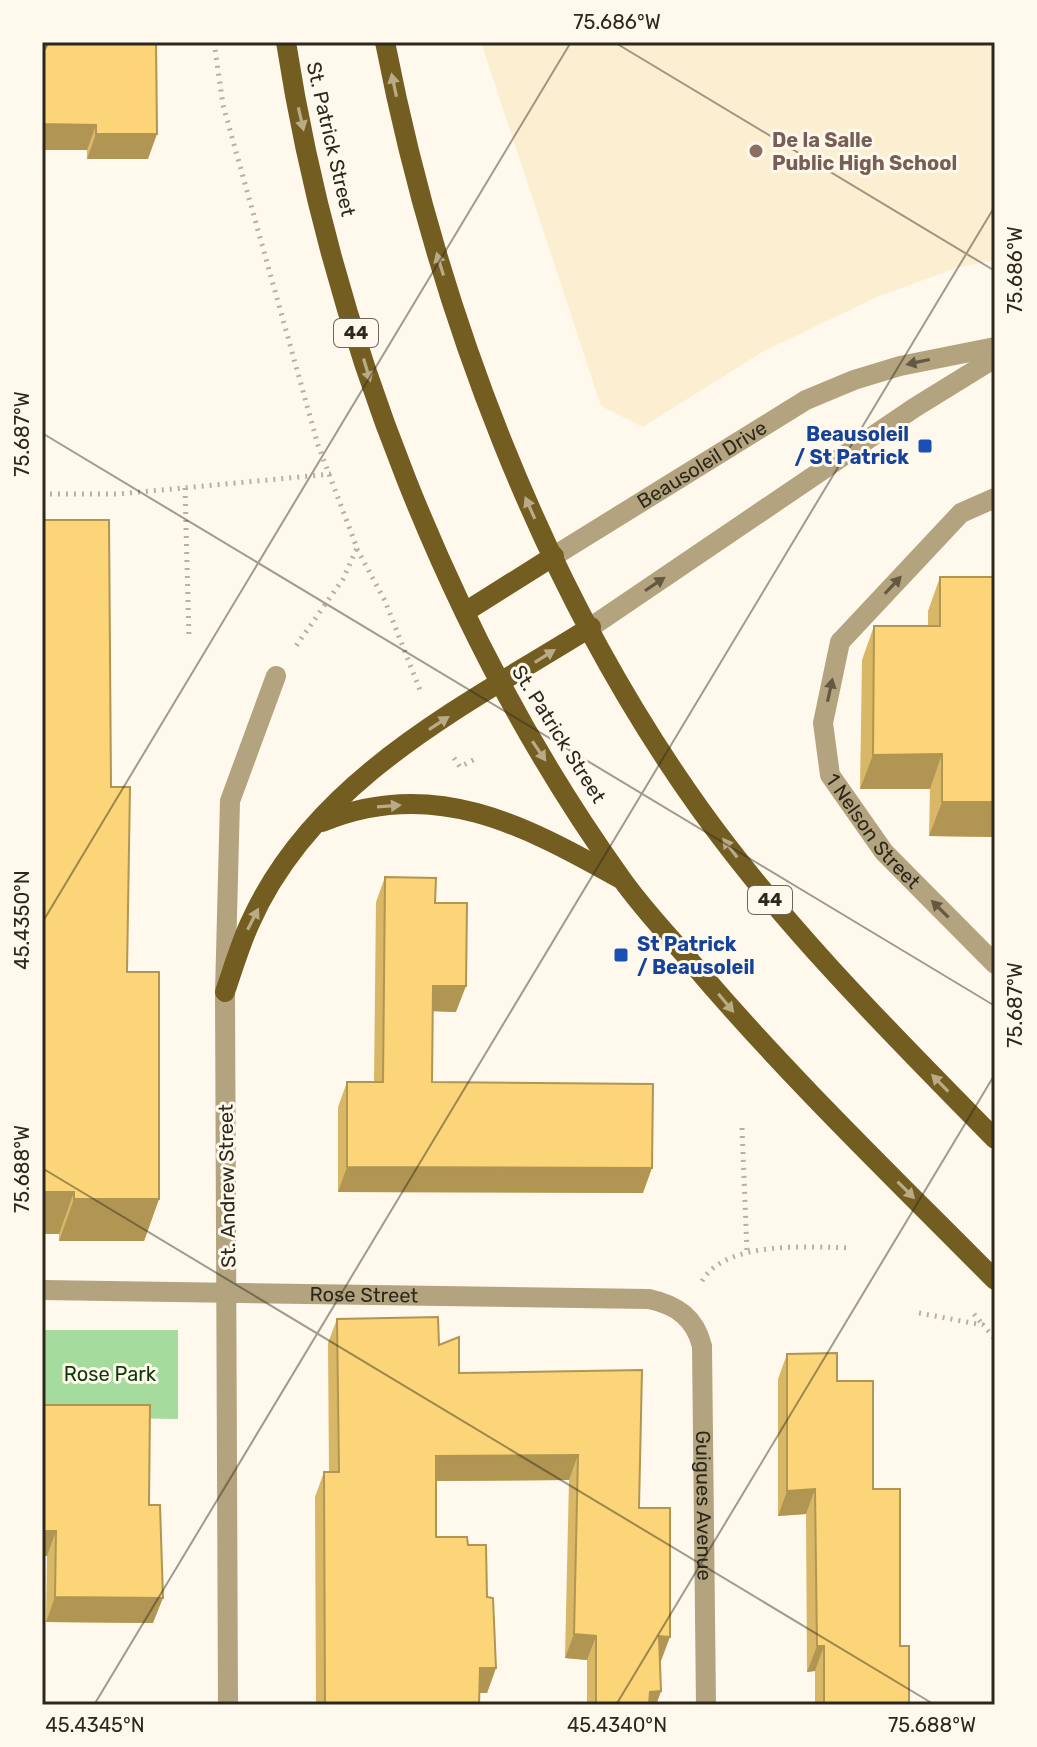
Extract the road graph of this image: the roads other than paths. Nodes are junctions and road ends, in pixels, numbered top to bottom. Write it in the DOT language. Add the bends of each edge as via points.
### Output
graph roads {
  1 [pos="286,42"];
  2 [pos="385,42"];
  3 [pos="995,347"];
  4 [pos="995,358"];
  5 [pos="995,498"];
  6 [pos="554,556"];
  7 [pos="465,612"];
  8 [pos="591,627"];
  9 [pos="276,676"];
  10 [pos="499,684"];
  11 [pos="315,825"];
  12 [pos="622,879"];
  13 [pos="995,964"];
  14 [pos="225,992"];
  15 [pos="995,1139"];
  16 [pos="995,1280"];
  17 [pos="42,1290"];
  18 [pos="228,1291"];
  19 [pos="684,1313"];
  20 [pos="228,1705"];
  21 [pos="706,1705"];
  1 -- 7 [label="main road, St. Patrick Street / 44, one-way" via="325,223 373,389"];
  6 -- 2 [label="main road, 44, one-way" via="528,506 460,327 429,230"];
  3 -- 6 [label="street, Beausoleil Drive, one-way" via="900,366 806,400"];
  8 -- 4 [label="street, one-way"];
  13 -- 5 [label="street, 1 Nelson Street, one-way" via="884,852 830,775 823,723 840,642 961,513"];
  6 -- 7 [label="main road"];
  6 -- 8 [label="main road, 44"];
  7 -- 10 [label="main road, St. Patrick Street / 44"];
  10 -- 8 [label="main road, one-way"];
  15 -- 8 [label="main road, 44, one-way" via="827,965 758,885 647,731"];
  9 -- 14 [label="street, St. Andrew Street" via="230,801"];
  11 -- 10 [label="main road, one-way" via="352,784 385,758"];
  10 -- 12 [label="main road, St. Patrick Street / 44, one-way"];
  11 -- 12 [label="main road, one-way" via="354,809 458,807 536,831"];
  14 -- 11 [label="main road, one-way" via="251,921"];
  12 -- 16 [label="main road, St. Patrick Street / 44, one-way" via="747,1028"];
  14 -- 18 [label="street, St. Andrew Street"];
  17 -- 18 [label="street, Rose Street"];
  18 -- 19 [label="street, Rose Street" via="649,1299"];
  18 -- 20 [label="street, St. Andrew Street"];
  19 -- 21 [label="street, Guigues Avenue" via="698,1328 702,1346"];
}
